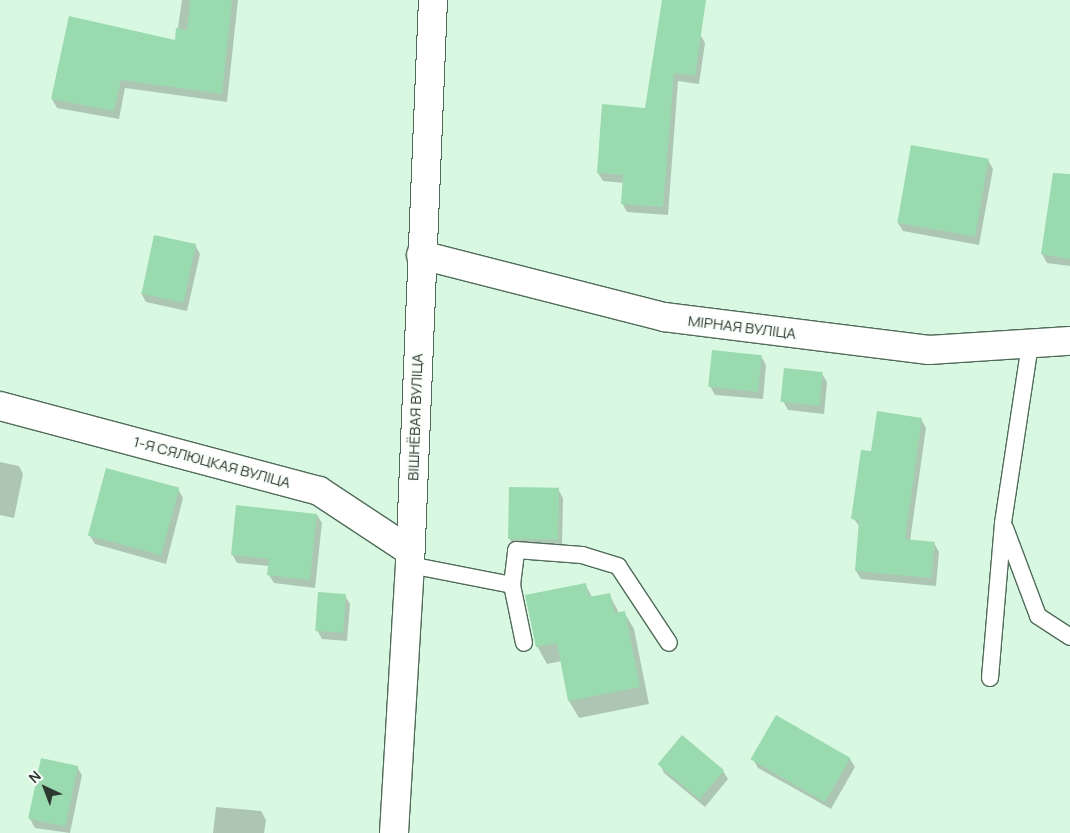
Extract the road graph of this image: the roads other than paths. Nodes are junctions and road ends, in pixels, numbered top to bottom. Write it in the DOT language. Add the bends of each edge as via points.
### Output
graph roads {
  1 [pos="433,0"];
  2 [pos="421,255"];
  3 [pos="1070,341"];
  4 [pos="1030,344"];
  5 [pos="0,406"];
  6 [pos="1003,523"];
  7 [pos="410,558"];
  8 [pos="512,585"];
  9 [pos="1070,638"];
  10 [pos="524,642"];
  11 [pos="669,643"];
  12 [pos="990,678"];
  13 [pos="394,833"];
  1 -- 2 [label="street, ВІШНЁВАЯ ВУЛІЦА"];
  2 -- 4 [label="street, МІРНАЯ ВУЛІЦА" via="664,317 929,350"];
  2 -- 7 [label="street, ВІШНЁВАЯ ВУЛІЦА"];
  3 -- 4 [label="street, МІРНАЯ ВУЛІЦА"];
  4 -- 6 [label="lane"];
  5 -- 7 [label="street, 1-Я СЯЛЮЦКАЯ ВУЛІЦА" via="319,491"];
  6 -- 9 [label="lane" via="1038,616"];
  6 -- 12 [label="lane"];
  7 -- 8 [label="lane"];
  7 -- 13 [label="street, ВІШНЁВАЯ ВУЛІЦА"];
  8 -- 10 [label="lane"];
  8 -- 11 [label="lane" via="516,550 582,556 618,566"];
}
